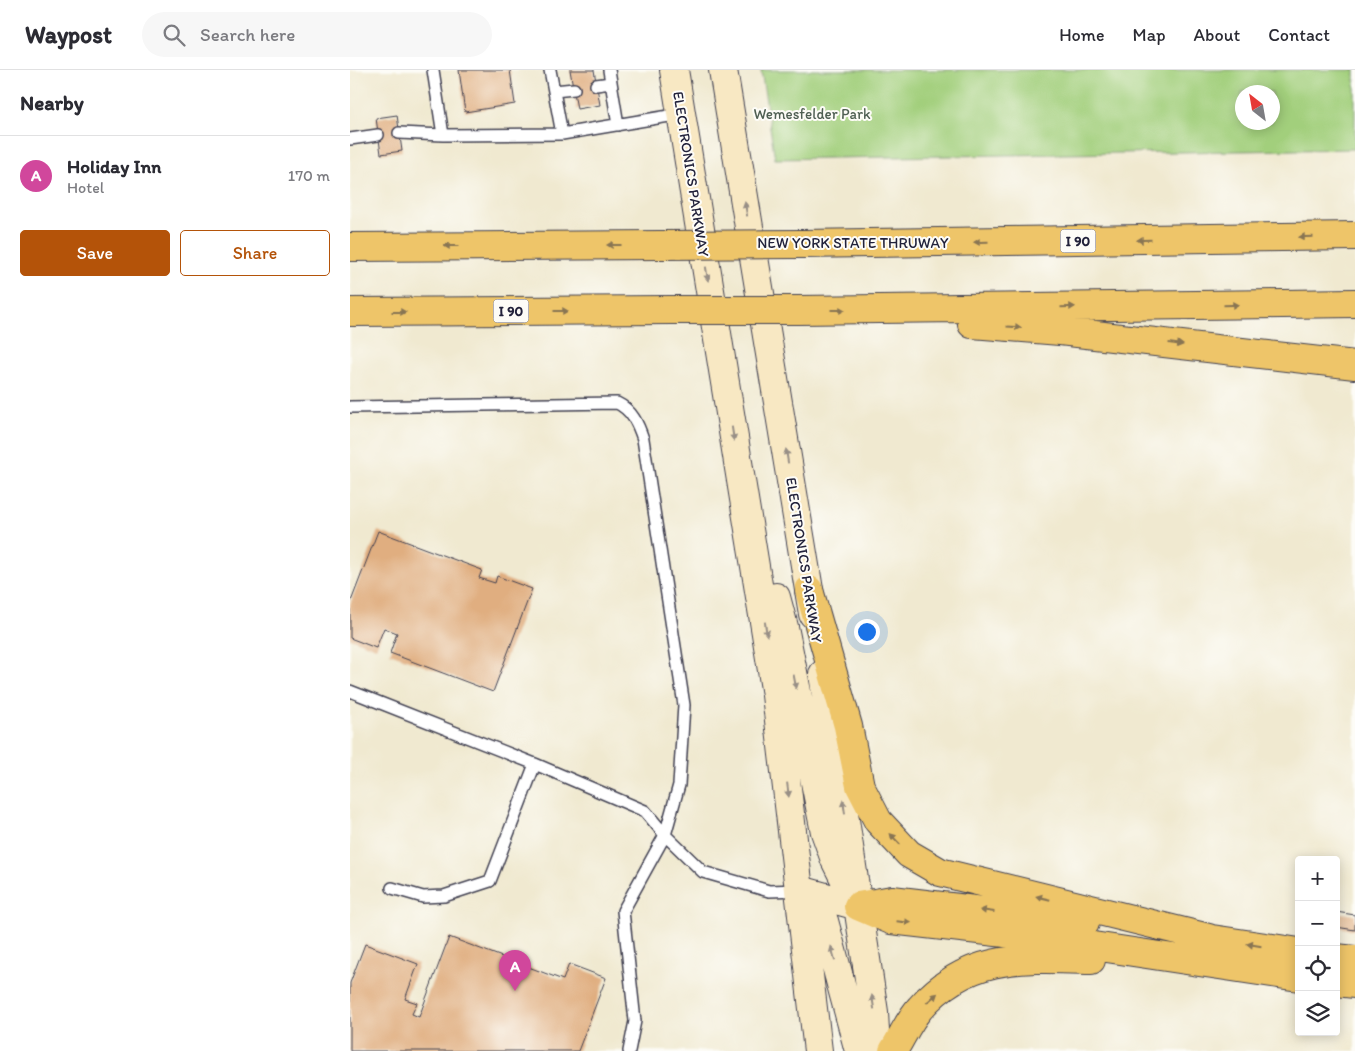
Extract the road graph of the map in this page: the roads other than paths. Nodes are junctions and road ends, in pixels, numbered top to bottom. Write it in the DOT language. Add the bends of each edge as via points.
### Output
graph roads {
  1 [pos="433,70"];
  2 [pos="550,70"];
  3 [pos="609,70"];
  4 [pos="674,70"];
  5 [pos="723,70"];
  6 [pos="611,83"];
  7 [pos="596,85"];
  8 [pos="574,89"];
  9 [pos="554,91"];
  10 [pos="682,114"];
  11 [pos="618,125"];
  12 [pos="400,133"];
  13 [pos="562,134"];
  14 [pos="378,135"];
  15 [pos="443,135"];
  16 [pos="350,139"];
  17 [pos="1355,236"];
  18 [pos="350,247"];
  19 [pos="1355,303"];
  20 [pos="880,309"];
  21 [pos="350,312"];
  22 [pos="1355,365"];
  23 [pos="350,406"];
  24 [pos="742,483"];
  25 [pos="809,590"];
  26 [pos="350,692"];
  27 [pos="535,764"];
  28 [pos="665,835"];
  29 [pos="392,888"];
  30 [pos="800,890"];
  31 [pos="858,906"];
  32 [pos="1209,938"];
  33 [pos="1295,951"];
  34 [pos="1340,958"];
  35 [pos="1355,960"];
  36 [pos="1220,963"];
  37 [pos="1295,976"];
  38 [pos="1340,982"];
  39 [pos="1355,984"];
  40 [pos="629,1051"];
  41 [pos="818,1051"];
  42 [pos="859,1051"];
  43 [pos="876,1051"];
  44 [pos="893,1051"];
  1 -- 15 [label="lane"];
  2 -- 9 [label="lane"];
  3 -- 6 [label="lane"];
  4 -- 10 [label="main road, ELECTRONICS PARKWAY"];
  25 -- 5 [label="main road, ELECTRONICS PARKWAY, one-way"];
  6 -- 7 [label="lane"];
  6 -- 11 [label="lane"];
  8 -- 9 [label="lane"];
  9 -- 13 [label="lane"];
  10 -- 11 [label="lane"];
  10 -- 24 [label="main road, ELECTRONICS PARKWAY, one-way"];
  11 -- 13 [label="lane"];
  12 -- 15 [label="lane"];
  13 -- 15 [label="lane"];
  14 -- 16 [label="lane"];
  17 -- 18 [label="highway, NEW YORK STATE THRUWAY / I 90, one-way, bridge"];
  20 -- 19 [label="highway, I 90, one-way"];
  21 -- 20 [label="highway, I 90, one-way, bridge"];
  20 -- 22 [label="highway, one-way" via="947,322 1060,330"];
  23 -- 28 [label="lane" via="618,403 632,415 639,425 642,439 684,704 679,785"];
  24 -- 30 [label="main road, ELECTRONICS PARKWAY, one-way" via="776,695"];
  24 -- 31 [label="main road, one-way" via="784,626 825,832"];
  31 -- 25 [label="main road, ELECTRONICS PARKWAY, one-way"];
  32 -- 25 [label="highway, one-way" via="940,872 909,854 878,821 860,786 848,726"];
  26 -- 27 [label="lane"];
  27 -- 28 [label="lane" via="645,811"];
  27 -- 29 [label="lane" via="490,881 444,896 423,897"];
  28 -- 30 [label="lane" via="703,872 769,890"];
  28 -- 40 [label="lane" via="623,912 635,1021"];
  30 -- 31 [label="main road"];
  30 -- 41 [label="main road, ELECTRONICS PARKWAY"];
  42 -- 30 [label="main road, one-way" via="824,921"];
  32 -- 31 [label="highway, one-way" via="892,900"];
  31 -- 36 [label="highway, one-way" via="891,920"];
  43 -- 31 [label="main road, ELECTRONICS PARKWAY, one-way" via="874,1012"];
  33 -- 32 [label="highway, one-way"];
  34 -- 35 [label="highway"];
  36 -- 37 [label="highway"];
  44 -- 36 [label="highway, one-way" via="920,1009 954,978 987,965 1022,958"];
  38 -- 39 [label="highway"];
}
